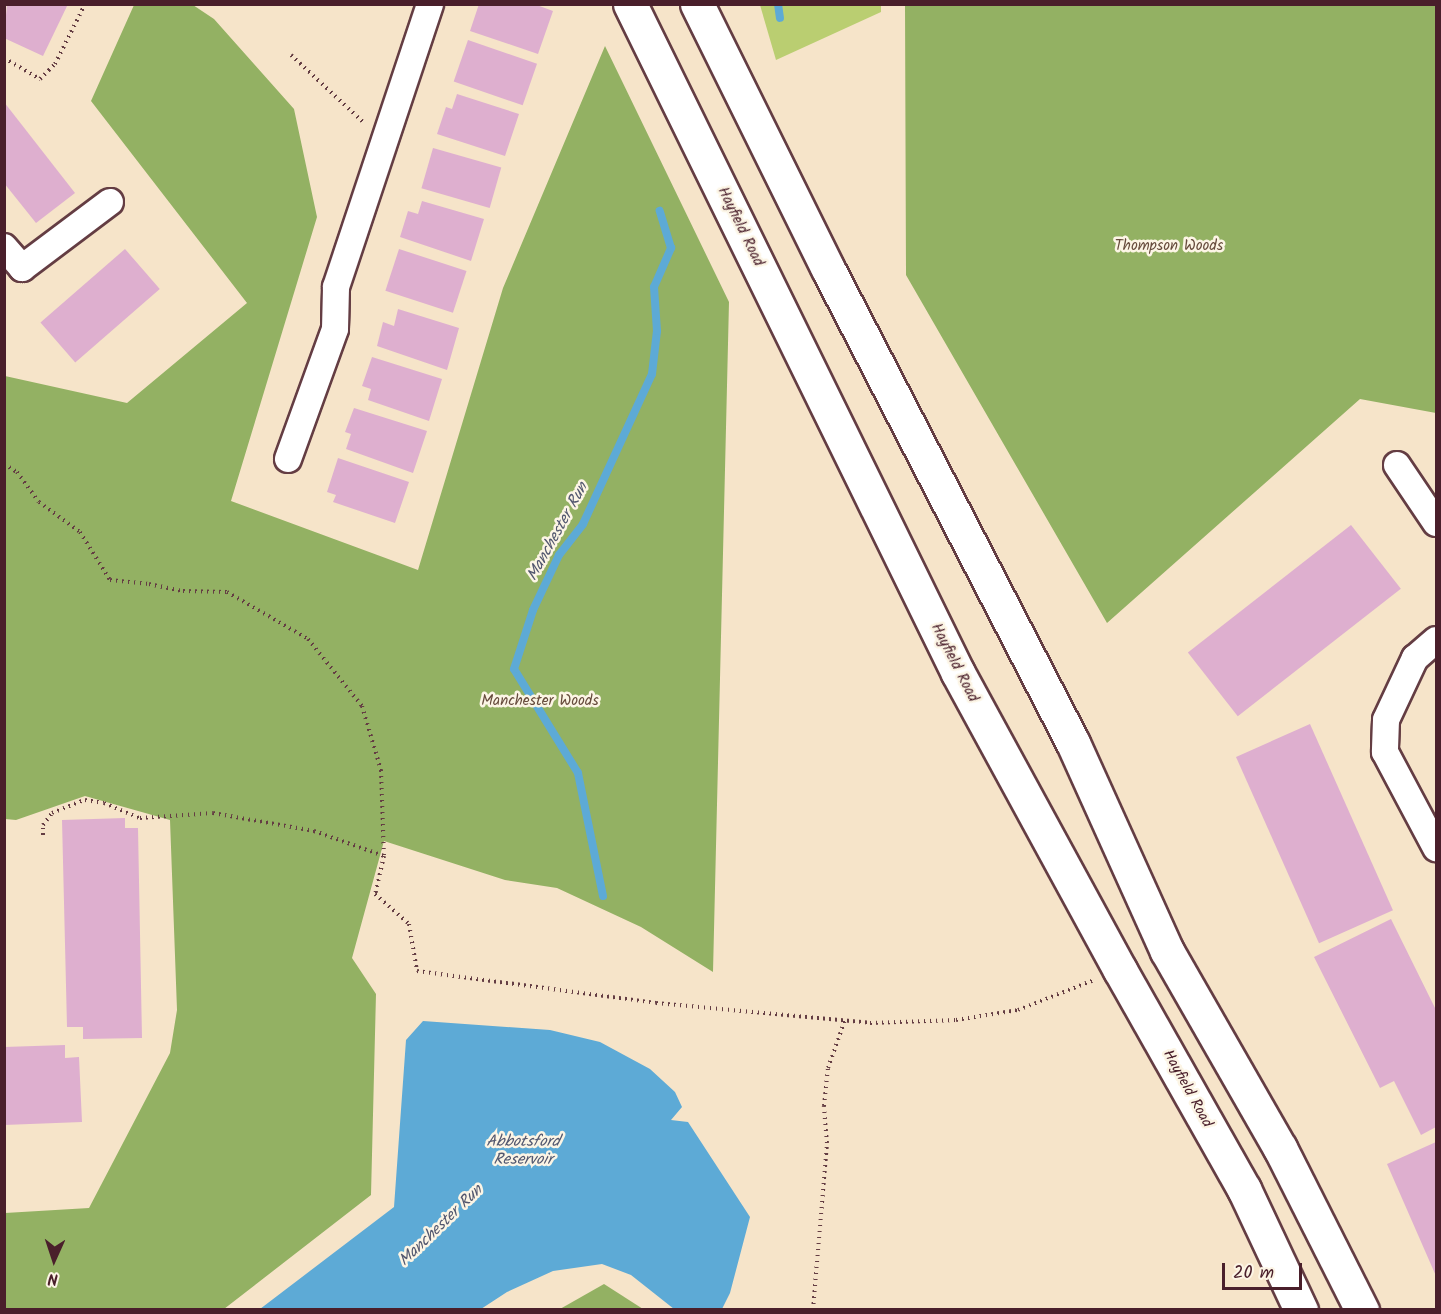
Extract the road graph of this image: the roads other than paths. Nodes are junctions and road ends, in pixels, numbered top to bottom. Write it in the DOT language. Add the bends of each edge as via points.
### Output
graph roads {
  1 [pos="430,4"];
  2 [pos="630,4"];
  3 [pos="697,4"];
  4 [pos="110,202"];
  5 [pos="4,247"];
  6 [pos="288,459"];
  7 [pos="1398,465"];
  8 [pos="1437,524"];
  9 [pos="1437,640"];
  10 [pos="1437,848"];
  11 [pos="1301,1310"];
  12 [pos="1362,1310"];
  1 -- 6 [label="street" via="336,287 335,329"];
  2 -- 11 [label="main road, Hayfield Road" via="958,673 1244,1189"];
  3 -- 12 [label="main road" via="828,269 1073,742 1167,951 1280,1148"];
  4 -- 5 [label="street" via="22,268"];
  7 -- 8 [label="street"];
  9 -- 10 [label="street" via="1415,658 1386,720 1385,752"];
}
